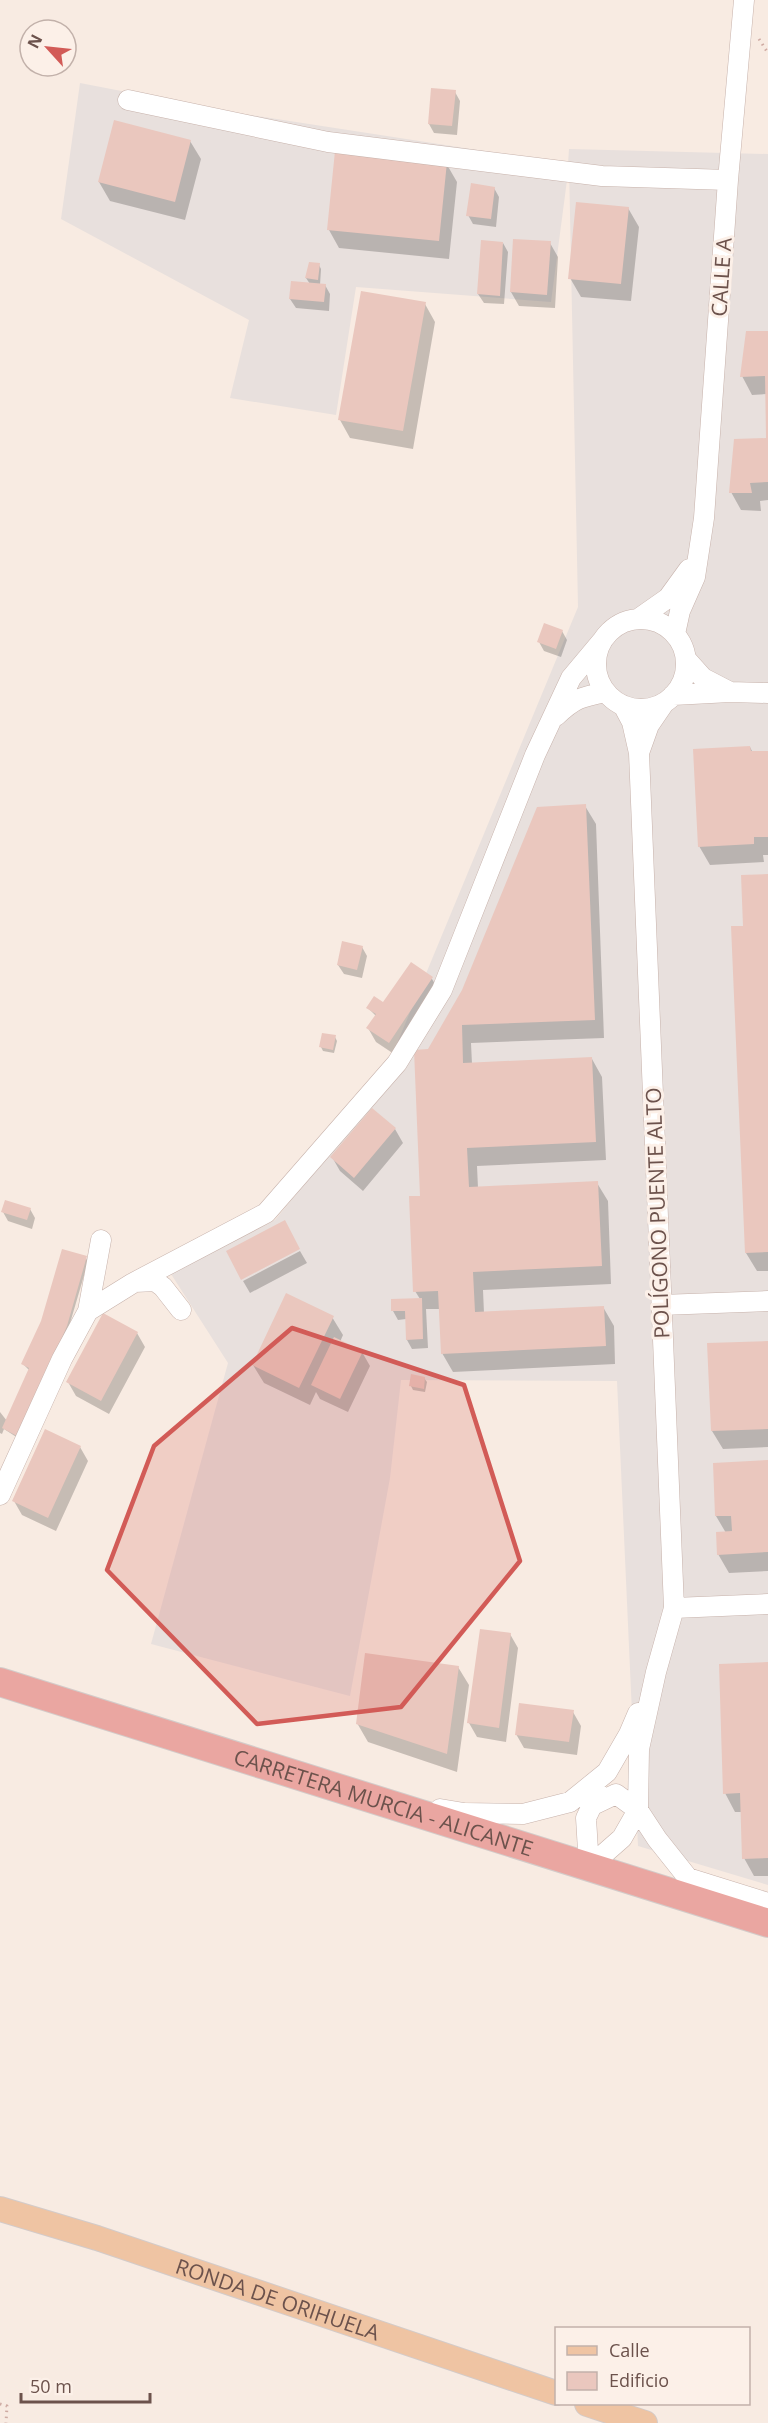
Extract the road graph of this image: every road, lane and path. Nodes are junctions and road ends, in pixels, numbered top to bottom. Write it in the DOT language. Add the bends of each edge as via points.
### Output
graph roads {
  1 [pos="742,3"];
  2 [pos="128,100"];
  3 [pos="728,180"];
  4 [pos="698,554"];
  5 [pos="638,619"];
  6 [pos="675,634"];
  7 [pos="602,641"];
  8 [pos="686,659"];
  9 [pos="730,692"];
  10 [pos="606,693"];
  11 [pos="768,693"];
  12 [pos="668,699"];
  13 [pos="622,705"];
  14 [pos="552,720"];
  15 [pos="639,753"];
  16 [pos="101,1240"];
  17 [pos="133,1283"];
  18 [pos="768,1300"];
  19 [pos="661,1305"];
  20 [pos="181,1310"];
  21 [pos="88,1311"];
  22 [pos="0,1453"];
  23 [pos="10,1474"];
  24 [pos="0,1495"];
  25 [pos="768,1604"];
  26 [pos="674,1608"];
  27 [pos="656,1672"];
  28 [pos="0,1682"];
  29 [pos="607,1772"];
  30 [pos="355,1793"];
  31 [pos="592,1804"];
  32 [pos="638,1810"];
  33 [pos="589,1867"];
  34 [pos="768,1903"];
  35 [pos="768,1923"];
  36 [pos="0,2208"];
  37 [pos="555,2393"];
  38 [pos="0,2404"];
  39 [pos="593,2405"];
  40 [pos="6,2423"];
  41 [pos="645,2423"];
  1 -- 3 [label="street, CALLE A"];
  2 -- 3 [label="street" via="340,143 602,176"];
  3 -- 4 [label="street, CALLE A" via="704,518"];
  4 -- 5 [label="street" via="668,598"];
  4 -- 6 [label="street, CALLE A" via="695,577"];
  5 -- 6 [label="street" via="652,620"];
  5 -- 7 [label="street" via="624,622"];
  6 -- 8 [label="street"];
  7 -- 10 [label="street" via="596,668"];
  7 -- 14 [label="street" via="571,678"];
  8 -- 9 [label="street" via="703,678"];
  8 -- 12 [label="street, POLÍGONO PUENTE ALTO" via="683,679"];
  9 -- 11 [label="street"];
  9 -- 12 [label="street"];
  10 -- 13 [label="street, POLÍGONO PUENTE ALTO"];
  10 -- 14 [label="street" via="571,702"];
  12 -- 13 [label="street" via="651,708"];
  12 -- 15 [label="street, POLÍGONO PUENTE ALTO" via="649,725"];
  13 -- 15 [label="street, POLÍGONO PUENTE ALTO" via="632,722"];
  14 -- 17 [label="street" via="442,990 397,1063 266,1213"];
  15 -- 19 [label="street, POLÍGONO PUENTE ALTO"];
  16 -- 21 [label="street"];
  17 -- 20 [label="street" via="155,1281"];
  17 -- 21 [label="street"];
  18 -- 19 [label="street"];
  19 -- 26 [label="street, POLÍGONO PUENTE ALTO"];
  21 -- 23 [label="street"];
  22 -- 23 [label="street"];
  23 -- 24 [label="street"];
  25 -- 26 [label="street"];
  26 -- 27 [label="street, POLÍGONO PUENTE ALTO"];
  27 -- 29 [label="street" via="629,1734"];
  27 -- 32 [label="street" via="639,1749"];
  28 -- 30 [label="highway, CARRETERA MURCIA - ALICANTE"];
  29 -- 30 [label="street" via="570,1802 523,1814 464,1813"];
  29 -- 31 [label="street"];
  30 -- 33 [label="highway, CARRETERA MURCIA - ALICANTE"];
  31 -- 32 [label="street" via="616,1794"];
  31 -- 33 [label="street" via="586,1818"];
  32 -- 33 [label="street" via="621,1838"];
  32 -- 34 [label="street" via="688,1878"];
  33 -- 35 [label="highway, CARRETERA MURCIA - ALICANTE"];
  36 -- 37 [label="main road, RONDA DE ORIHUELA"];
  38 -- 40 [label="path" via="7,2406"];
  39 -- 41 [label="main road"];
}
